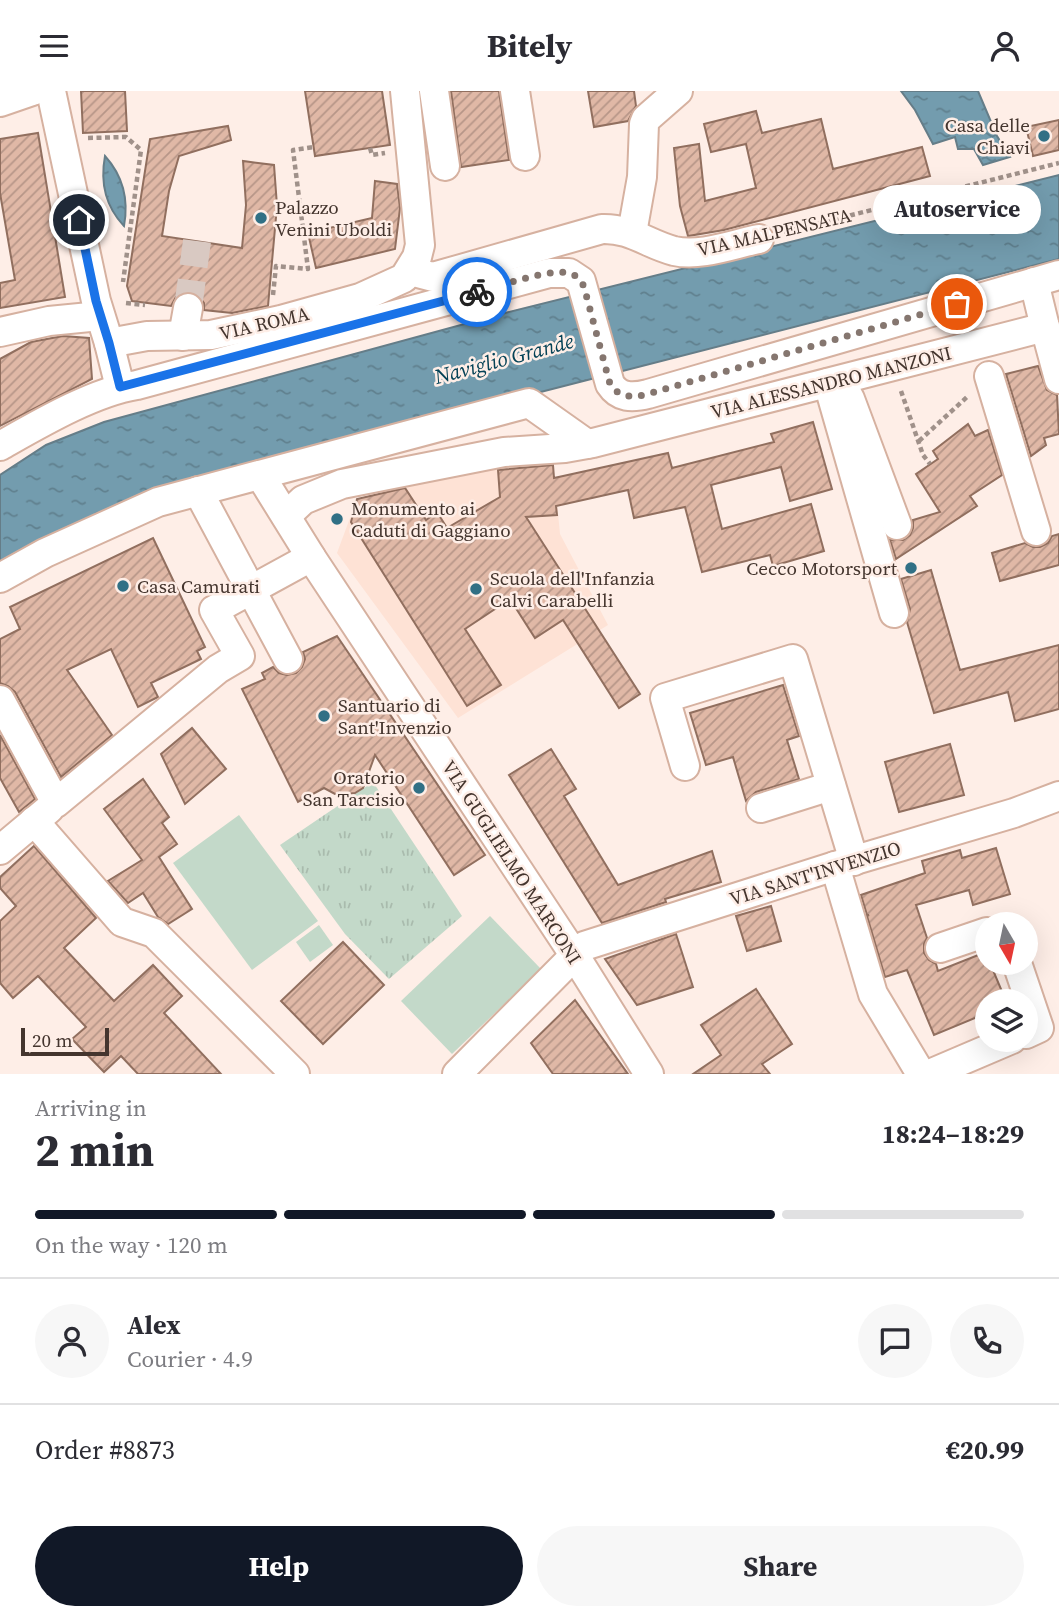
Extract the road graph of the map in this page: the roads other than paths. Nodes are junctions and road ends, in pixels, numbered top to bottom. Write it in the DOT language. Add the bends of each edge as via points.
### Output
graph roads {
  1 [pos="32,91"];
  2 [pos="51,91"];
  3 [pos="405,91"];
  4 [pos="434,91"];
  5 [pos="515,91"];
  6 [pos="678,91"];
  7 [pos="0,102"];
  8 [pos="525,156"];
  9 [pos="445,166"];
  10 [pos="632,233"];
  11 [pos="760,239"];
  12 [pos="410,271"];
  13 [pos="1046,278"];
  14 [pos="110,309"];
  15 [pos="1045,327"];
  16 [pos="0,332"];
  17 [pos="109,343"];
  18 [pos="989,376"];
  19 [pos="1059,379"];
  20 [pos="834,381"];
  21 [pos="120,387"];
  22 [pos="595,443"];
  23 [pos="0,446"];
  24 [pos="260,475"];
  25 [pos="198,491"];
  26 [pos="286,516"];
  27 [pos="897,525"];
  28 [pos="1036,531"];
  29 [pos="304,555"];
  30 [pos="0,578"];
  31 [pos="252,589"];
  32 [pos="894,613"];
  33 [pos="288,659"];
  34 [pos="0,700"];
  35 [pos="685,766"];
  36 [pos="831,786"];
  37 [pos="1059,796"];
  38 [pos="56,803"];
  39 [pos="761,808"];
  40 [pos="34,821"];
  41 [pos="0,850"];
  42 [pos="845,863"];
  43 [pos="975,936"];
  44 [pos="940,948"];
  45 [pos="575,956"];
  46 [pos="982,1052"];
  47 [pos="295,1074"];
  48 [pos="457,1074"];
  49 [pos="649,1074"];
  50 [pos="921,1074"];
  51 [pos="930,1074"];
  1 -- 7 [label="street"];
  2 -- 14 [label="street"];
  3 -- 12 [label="street" via="420,245"];
  4 -- 9 [label="street"];
  5 -- 8 [label="street"];
  6 -- 10 [label="street" via="643,124 642,177"];
  10 -- 11 [label="street, VIA MALPENSATA" via="684,252"];
  10 -- 12 [label="street, VIA MALPENSATA" via="602,229 433,277"];
  12 -- 17 [label="street, VIA ROMA" via="395,284 360,298 244,329 211,335 186,318 147,336"];
  13 -- 15 [label="street"];
  13 -- 21 [label="street, VIA ROMA" via="630,397 613,389 581,281 569,273 549,273"];
  14 -- 16 [label="street"];
  14 -- 17 [label="street"];
  15 -- 19 [label="street"];
  15 -- 20 [label="street, VIA ALESSANDRO MANZONI"];
  17 -- 21 [label="street"];
  18 -- 28 [label="street"];
  20 -- 22 [label="street, VIA ALESSANDRO MANZONI"];
  20 -- 27 [label="street" via="850,399"];
  20 -- 32 [label="street"];
  21 -- 23 [label="street, VIA ROMA"];
  22 -- 24 [label="street" via="529,403"];
  22 -- 26 [label="street, VIA ALESSANDRO MANZONI" via="504,452 342,484 303,500"];
  24 -- 25 [label="street"];
  24 -- 26 [label="street, VIA GUGLIELMO MARCONI"];
  25 -- 30 [label="street" via="158,502"];
  25 -- 31 [label="street"];
  26 -- 29 [label="street, VIA GUGLIELMO MARCONI"];
  29 -- 31 [label="street"];
  29 -- 45 [label="street, VIA GUGLIELMO MARCONI" via="349,615"];
  31 -- 33 [label="street"];
  31 -- 38 [label="street" via="214,610 240,656 218,669"];
  34 -- 38 [label="street"];
  35 -- 36 [label="street" via="664,698 793,659"];
  36 -- 39 [label="street"];
  36 -- 42 [label="street"];
  37 -- 42 [label="street, VIA SANT'INVENZIO"];
  38 -- 40 [label="street"];
  40 -- 41 [label="street"];
  40 -- 47 [label="street" via="122,922 154,933"];
  42 -- 45 [label="street, VIA SANT'INVENZIO" via="584,946"];
  42 -- 50 [label="street" via="873,994"];
  43 -- 44 [label="street"];
  45 -- 48 [label="street, VIA SANT'INVENZIO"];
  45 -- 49 [label="street, VIA GUGLIELMO MARCONI"];
  46 -- 51 [label="street"];
}
